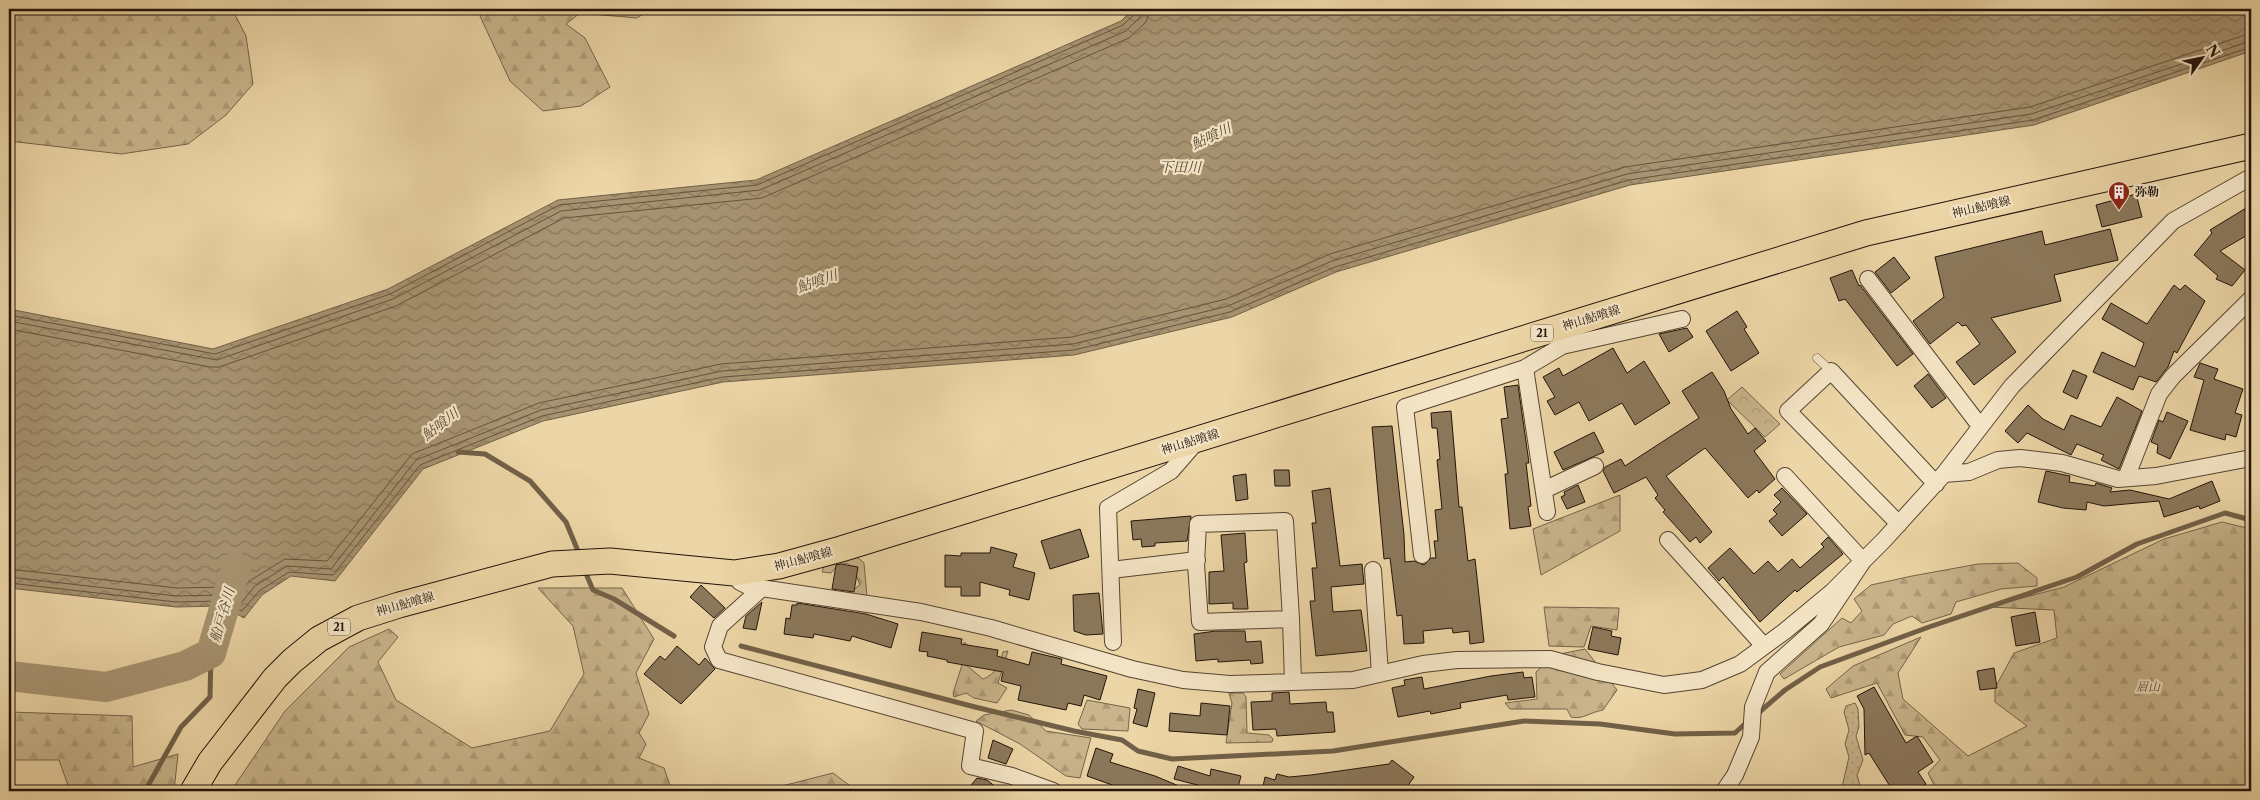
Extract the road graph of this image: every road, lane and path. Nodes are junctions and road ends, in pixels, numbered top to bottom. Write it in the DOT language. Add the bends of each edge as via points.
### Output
graph roads {
  1 [pos="2251,146"];
  2 [pos="2251,177"];
  3 [pos="1868,279"];
  4 [pos="2251,300"];
  5 [pos="1682,319"];
  6 [pos="1560,337"];
  7 [pos="1817,358"];
  8 [pos="1525,368"];
  9 [pos="1831,371"];
  10 [pos="1980,426"];
  11 [pos="1198,439"];
  12 [pos="2251,458"];
  13 [pos="1595,466"];
  14 [pos="1785,476"];
  15 [pos="2126,478"];
  16 [pos="1940,479"];
  17 [pos="1544,490"];
  18 [pos="1547,512"];
  19 [pos="1899,524"];
  20 [pos="1668,540"];
  21 [pos="1422,555"];
  22 [pos="1197,560"];
  23 [pos="1863,560"];
  24 [pos="1111,570"];
  25 [pos="1373,570"];
  26 [pos="734,573"];
  27 [pos="762,588"];
  28 [pos="1291,619"];
  29 [pos="1113,642"];
  30 [pos="1764,646"];
  31 [pos="1380,674"];
  32 [pos="1293,682"];
  33 [pos="194,791"];
  34 [pos="1053,791"];
  35 [pos="1724,791"];
  1 -- 6 [label="main road, 神山鮎喰線 / 21" via="1866,233"];
  2 -- 10 [label="street" via="2173,221 2012,386"];
  3 -- 10 [label="street"];
  4 -- 15 [label="street" via="2173,376 2160,394"];
  5 -- 6 [label="street"];
  6 -- 8 [label="street"];
  6 -- 11 [label="main road, 神山鮎喰線 / 21"];
  7 -- 9 [label="lane"];
  8 -- 17 [label="street"];
  8 -- 21 [label="street" via="1405,407"];
  9 -- 16 [label="street"];
  9 -- 19 [label="street" via="1786,414"];
  10 -- 16 [label="street"];
  11 -- 24 [label="street" via="1171,471 1108,508"];
  11 -- 26 [label="main road, 神山鮎喰線 / 21" via="842,549 779,566"];
  12 -- 15 [label="street" via="2156,476"];
  13 -- 17 [label="street"];
  14 -- 23 [label="street"];
  15 -- 16 [label="street" via="2118,479 2062,463 2020,458 1998,460"];
  16 -- 19 [label="street"];
  17 -- 18 [label="street"];
  19 -- 23 [label="street"];
  20 -- 30 [label="street"];
  22 -- 24 [label="street"];
  22 -- 28 [label="street" via="1200,622"];
  22 -- 28 [label="street" via="1198,524 1285,521"];
  23 -- 30 [label="street" via="1832,592"];
  23 -- 35 [label="street" via="1821,624 1767,672 1753,707 1751,737 1735,775"];
  24 -- 29 [label="street"];
  25 -- 31 [label="street"];
  26 -- 27 [label="street" via="740,582"];
  26 -- 33 [label="main road, 神山鮎喰線 / 21" via="610,561 552,564 366,616 319,639 275,678 210,762"];
  27 -- 32 [label="street" via="921,612 1183,680 1230,684"];
  27 -- 34 [label="street" via="720,626 713,648 719,660 975,731 970,766 1012,776"];
  28 -- 32 [label="street"];
  30 -- 31 [label="street" via="1740,664 1702,680 1664,685 1550,659 1457,660"];
  31 -- 32 [label="street" via="1353,680"];
}
